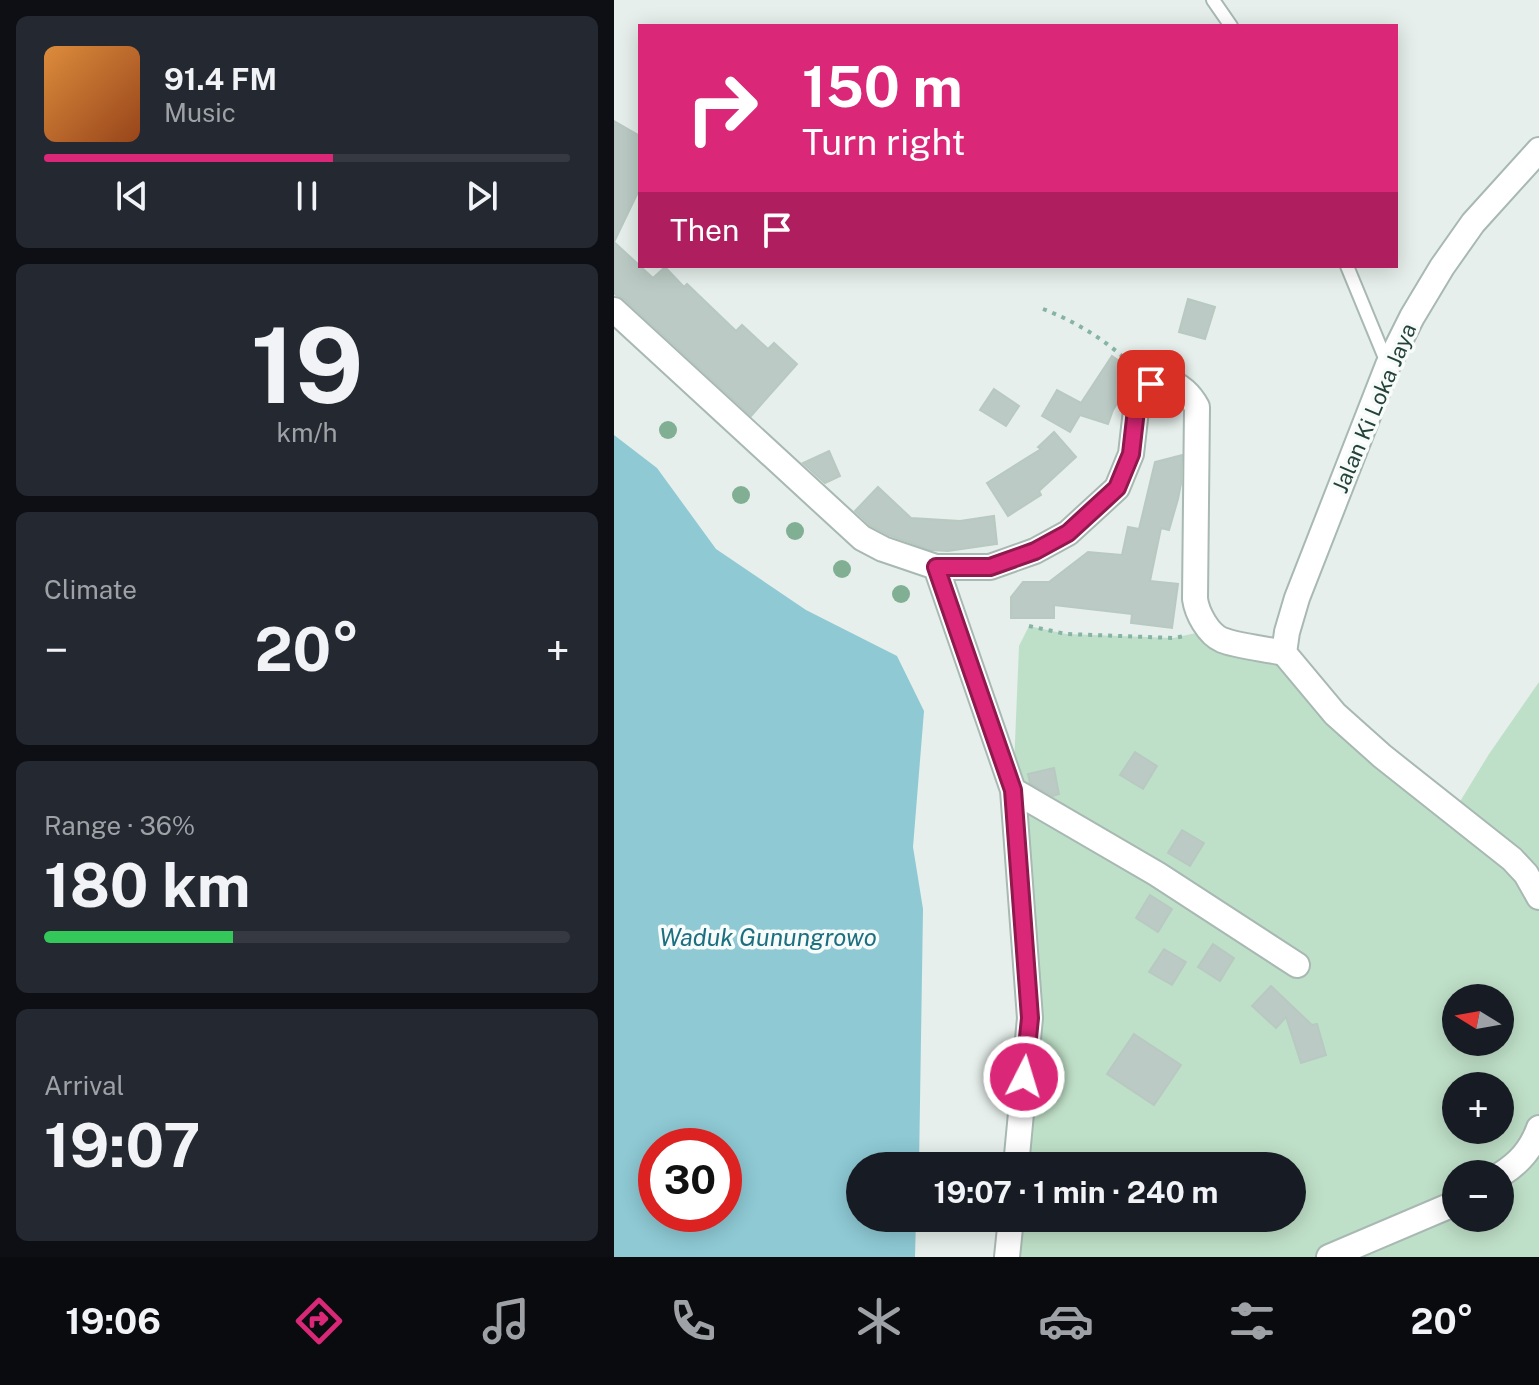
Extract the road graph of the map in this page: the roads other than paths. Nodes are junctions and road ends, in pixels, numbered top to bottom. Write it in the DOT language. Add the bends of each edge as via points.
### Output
graph roads {
  1 [pos="1213,0"];
  2 [pos="1230,24"];
  3 [pos="1539,150"];
  4 [pos="1348,268"];
  5 [pos="614,310"];
  6 [pos="1388,365"];
  7 [pos="936,567"];
  8 [pos="1284,653"];
  9 [pos="1013,790"];
  10 [pos="1539,897"];
  11 [pos="1297,965"];
  12 [pos="1539,1128"];
  13 [pos="1017,1152"];
  14 [pos="1514,1166"];
  15 [pos="1442,1209"];
  16 [pos="1010,1232"];
  17 [pos="1007,1257"];
  18 [pos="1329,1257"];
  1 -- 2 [label="lane"];
  3 -- 6 [label="street, Jalan Ki Loka Jaya" via="1473,223 1412,317"];
  4 -- 6 [label="lane"];
  5 -- 7 [label="street" via="862,538"];
  6 -- 8 [label="street, Jalan Ki Loka Jaya" via="1297,598"];
  7 -- 8 [label="street" via="990,567 1068,533 1117,488 1131,454 1136,410 1151,384 1166,381 1191,396 1197,407 1195,599 1200,616 1222,640"];
  7 -- 9 [label="street"];
  8 -- 10 [label="street" via="1335,714 1512,859"];
  9 -- 11 [label="street" via="1157,874"];
  9 -- 13 [label="street" via="1030,1018"];
  12 -- 14 [label="street"];
  15 -- 18 [label="street"];
  16 -- 17 [label="street"];
}
